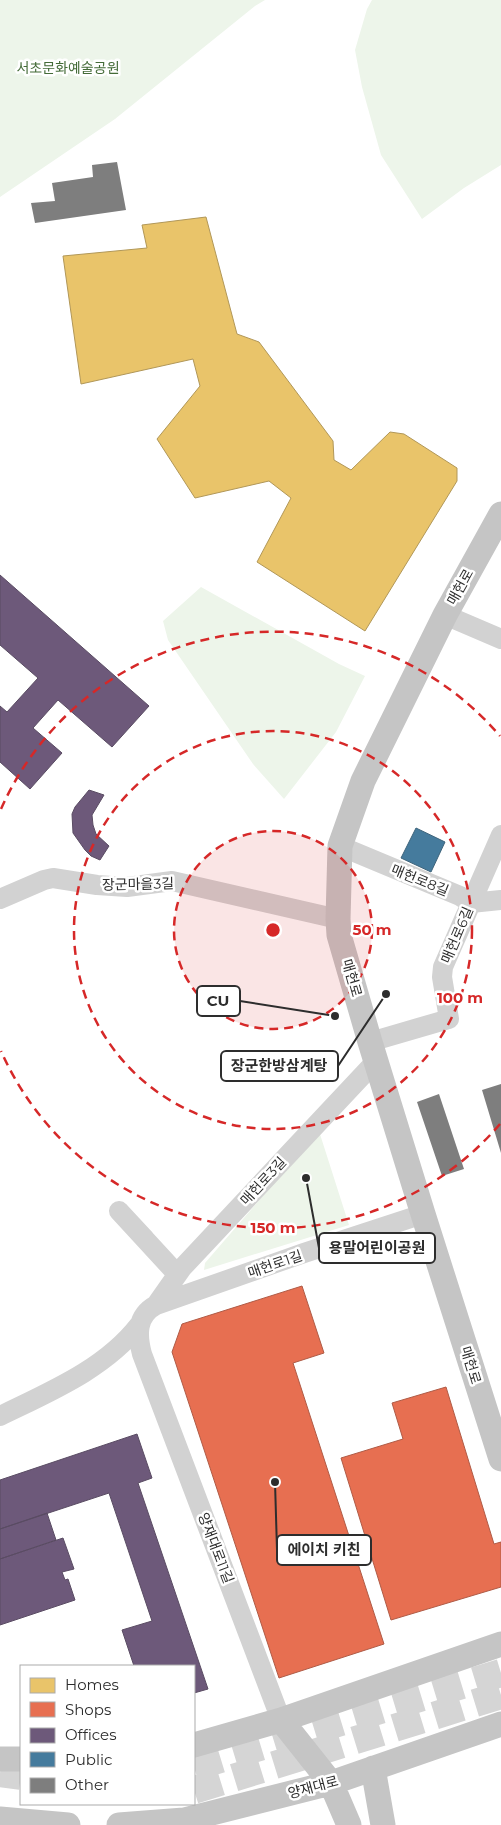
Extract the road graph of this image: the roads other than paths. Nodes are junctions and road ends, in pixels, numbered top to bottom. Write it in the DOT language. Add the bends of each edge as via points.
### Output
graph roads {
  1 [pos="501,514"];
  2 [pos="445,615"];
  3 [pos="501,639"];
  4 [pos="501,835"];
  5 [pos="340,846"];
  6 [pos="0,899"];
  7 [pos="501,900"];
  8 [pos="471,903"];
  9 [pos="338,919"];
  10 [pos="373,1051"];
  11 [pos="119,1210"];
  12 [pos="423,1214"];
  13 [pos="177,1274"];
  14 [pos="156,1305"];
  15 [pos="139,1325"];
  16 [pos="0,1416"];
  17 [pos="501,1459"];
  18 [pos="501,1644"];
  19 [pos="281,1720"];
  20 [pos="501,1724"];
  21 [pos="195,1745"];
  22 [pos="0,1759"];
  23 [pos="20,1759"];
  24 [pos="372,1768"];
  25 [pos="331,1783"];
  26 [pos="0,1818"];
  27 [pos="68,1825"];
  28 [pos="119,1825"];
  29 [pos="340,1825"];
  30 [pos="349,1825"];
  31 [pos="382,1825"];
  1 -- 2 [label="main road, 매헌로"];
  2 -- 3 [label="street"];
  2 -- 5 [label="main road, 매헌로" via="363,782"];
  4 -- 8 [label="street, 매헌로6길"];
  5 -- 8 [label="street, 매헌로8길"];
  5 -- 9 [label="main road, 매헌로"];
  6 -- 9 [label="street, 장군마을3길" via="53,878 127,886 172,881"];
  7 -- 8 [label="street"];
  8 -- 10 [label="street, 매헌로6길" via="443,967 449,1019"];
  9 -- 10 [label="main road, 매헌로" via="339,935"];
  10 -- 12 [label="main road, 매헌로"];
  10 -- 13 [label="street, 매헌로3길"];
  11 -- 13 [label="street"];
  12 -- 14 [label="street, 매헌로1길"];
  12 -- 17 [label="main road, 매헌로"];
  13 -- 14 [label="street, 매헌로3길"];
  14 -- 15 [label="street" via="144,1314"];
  15 -- 16 [label="street" via="115,1350 76,1377"];
  15 -- 19 [label="street, 양재대로11길" via="142,1354"];
  18 -- 19 [label="main road"];
  19 -- 21 [label="main road"];
  19 -- 25 [label="main road, 양재대로11길"];
  20 -- 24 [label="main road, 양재대로"];
  22 -- 23 [label="main road"];
  24 -- 25 [label="main road, 양재대로"];
  24 -- 31 [label="main road"];
  25 -- 28 [label="main road, 양재대로" via="184,1820"];
  25 -- 29 [label="main road"];
  25 -- 30 [label="main road"];
  26 -- 27 [label="main road"];
}
